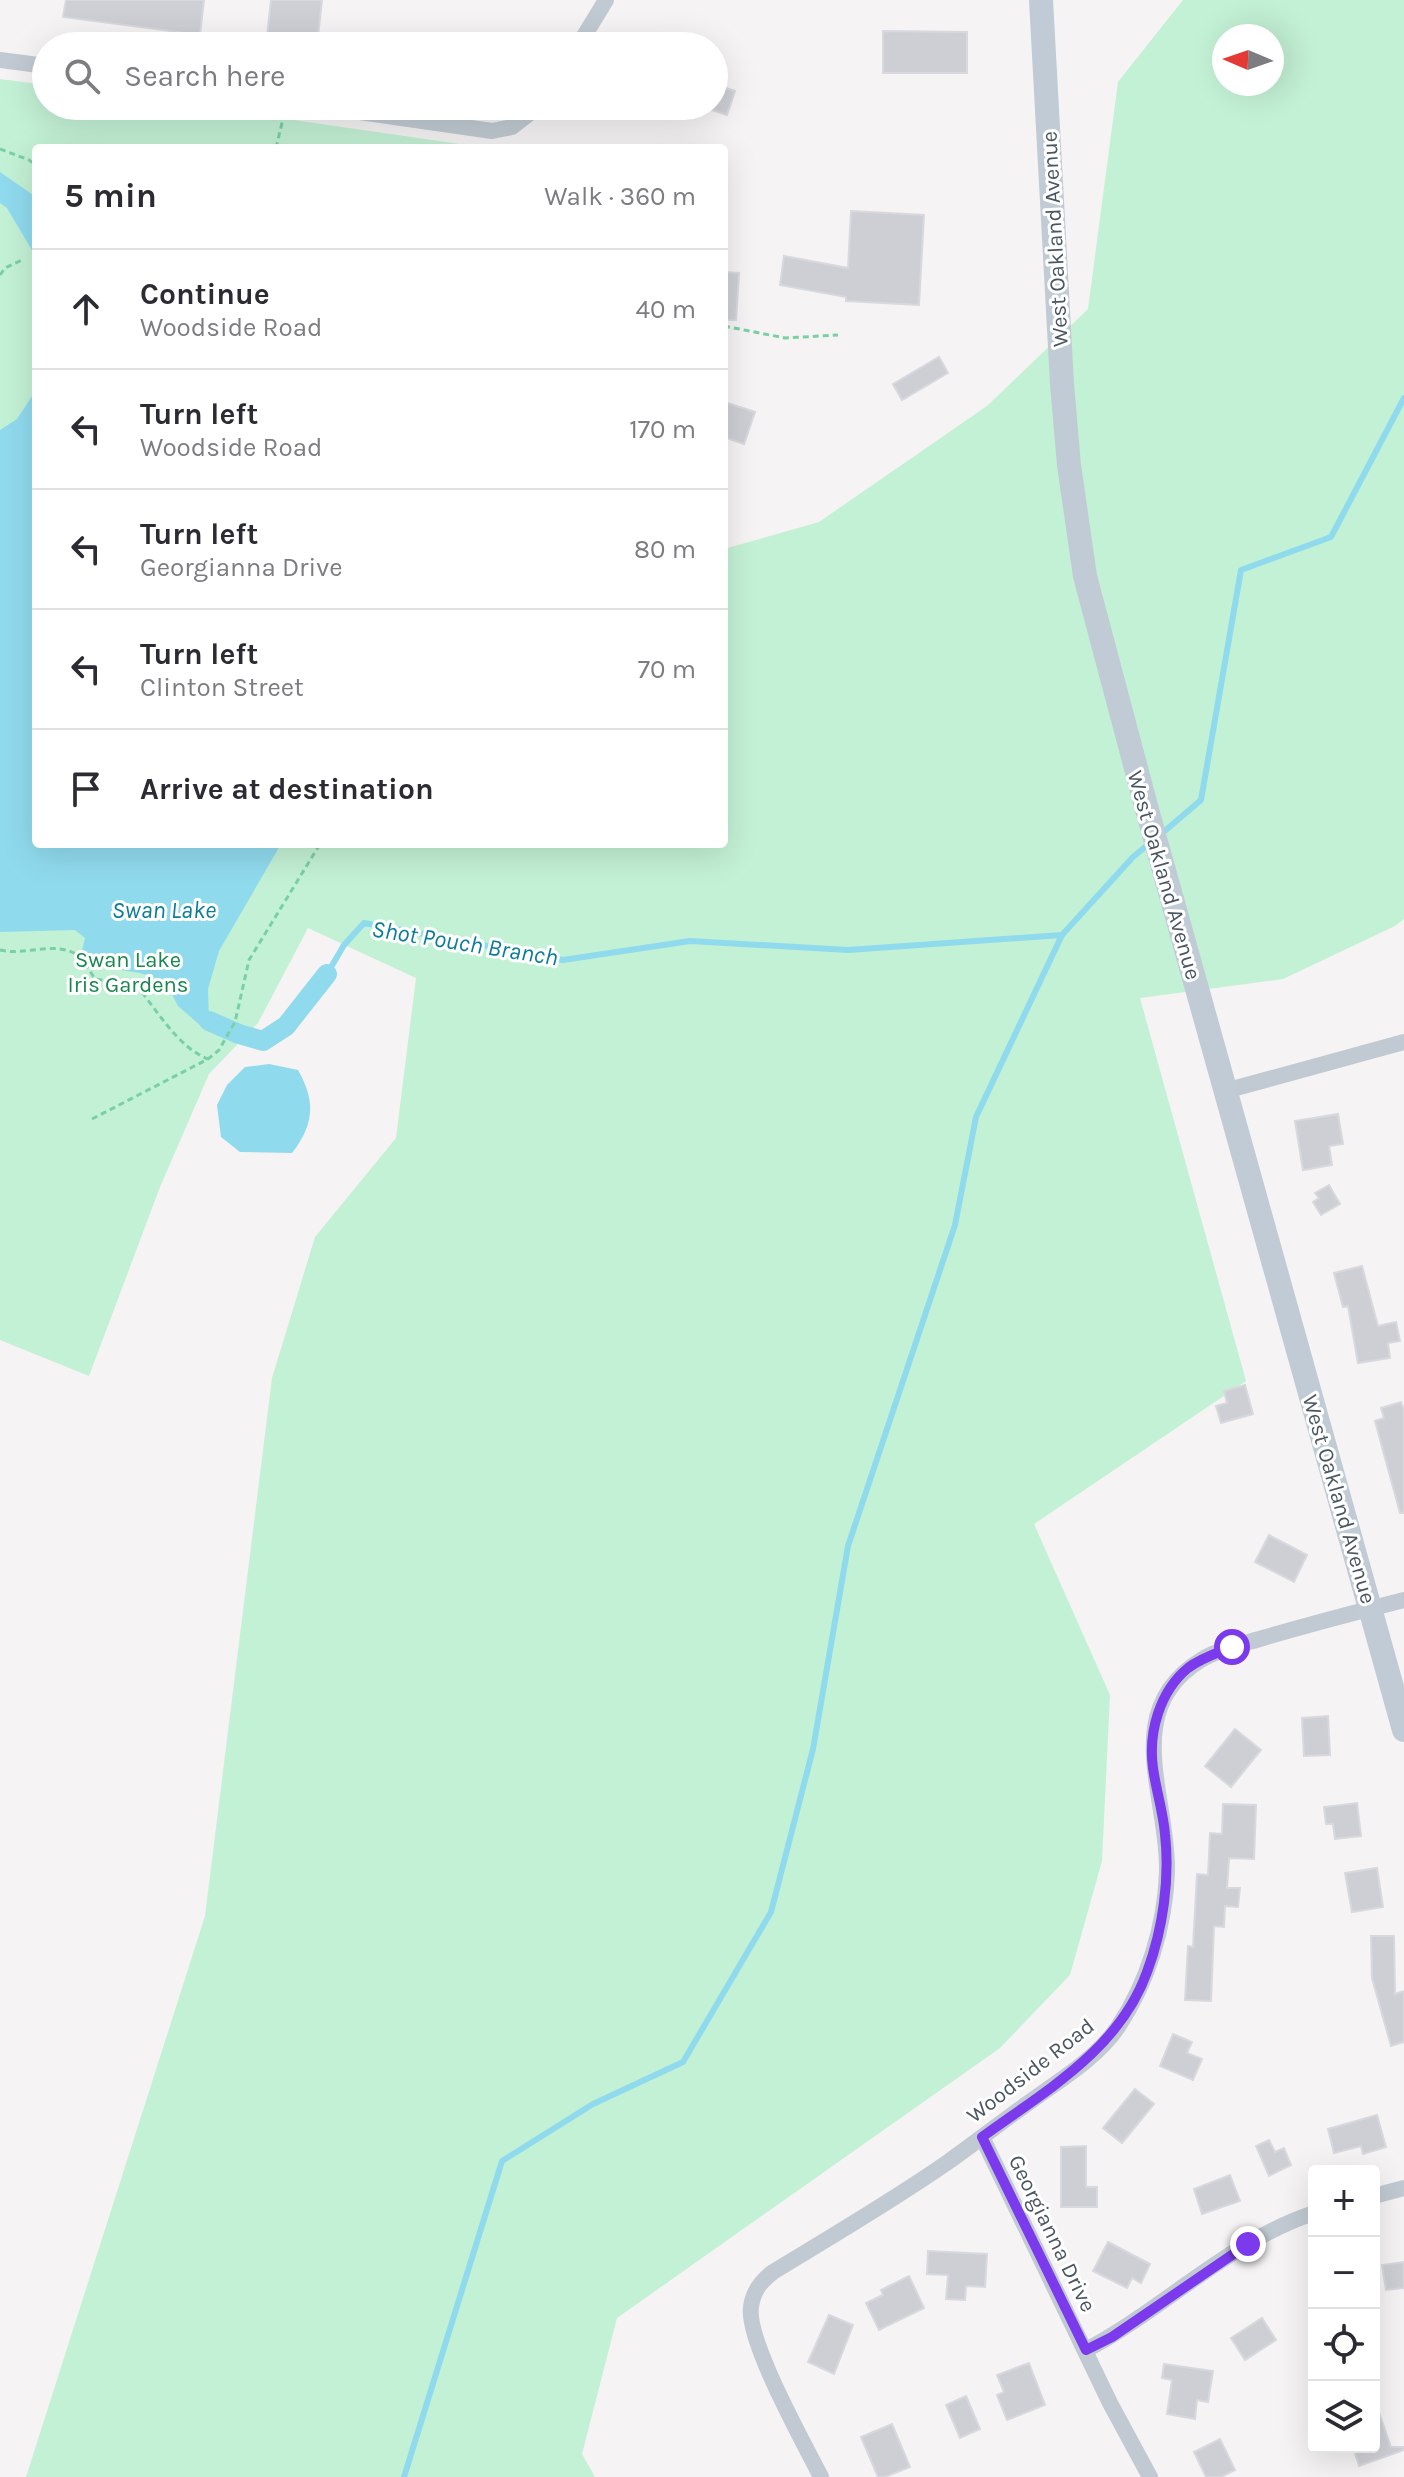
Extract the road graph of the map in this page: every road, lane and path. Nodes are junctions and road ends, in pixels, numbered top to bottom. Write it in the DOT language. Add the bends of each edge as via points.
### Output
graph roads {
  1 [pos="606,0"];
  2 [pos="1041,0"];
  3 [pos="587,32"];
  4 [pos="0,60"];
  5 [pos="32,64"];
  6 [pos="283,120"];
  7 [pos="415,120"];
  8 [pos="521,120"];
  9 [pos="277,144"];
  10 [pos="0,149"];
  11 [pos="32,162"];
  12 [pos="0,259"];
  13 [pos="22,260"];
  14 [pos="5,268"];
  15 [pos="0,275"];
  16 [pos="728,327"];
  17 [pos="838,335"];
  18 [pos="318,848"];
  19 [pos="0,950"];
  20 [pos="1404,1042"];
  21 [pos="208,1059"];
  22 [pos="1225,1091"];
  23 [pos="92,1119"];
  24 [pos="1404,1600"];
  25 [pos="1371,1609"];
  26 [pos="1404,1730"];
  27 [pos="982,2137"];
  28 [pos="1404,2188"];
  29 [pos="1380,2194"];
  30 [pos="1308,2215"];
  31 [pos="1086,2350"];
  32 [pos="821,2477"];
  33 [pos="1150,2477"];
  1 -- 3 [label="street"];
  2 -- 22 [label="street, West Oakland Avenue" via="1062,384 1085,576"];
  4 -- 5 [label="street"];
  6 -- 9 [label="path"];
  7 -- 8 [label="street" via="492,131"];
  10 -- 11 [label="path"];
  12 -- 14 [label="path"];
  13 -- 14 [label="path"];
  14 -- 15 [label="path"];
  16 -- 17 [label="path" via="785,338"];
  18 -- 21 [label="path" via="249,960 235,1022"];
  19 -- 21 [label="path" via="56,948 78,955 95,979 135,984 187,1045"];
  20 -- 22 [label="street"];
  21 -- 23 [label="path"];
  22 -- 25 [label="street, West Oakland Avenue"];
  24 -- 25 [label="street, Woodside Road"];
  25 -- 26 [label="street, West Oakland Avenue"];
  25 -- 27 [label="street, Woodside Road" via="1204,1658 1169,1689 1155,1720 1152,1751 1167,1872 1147,1973 1117,2029 1094,2054"];
  27 -- 31 [label="street, Georgianna Drive"];
  27 -- 32 [label="street, Woodside Road" via="773,2272 755,2291 752,2320 771,2376"];
  28 -- 29 [label="street"];
  30 -- 31 [label="street" via="1248,2244"];
  31 -- 33 [label="street, Georgianna Drive"];
}
